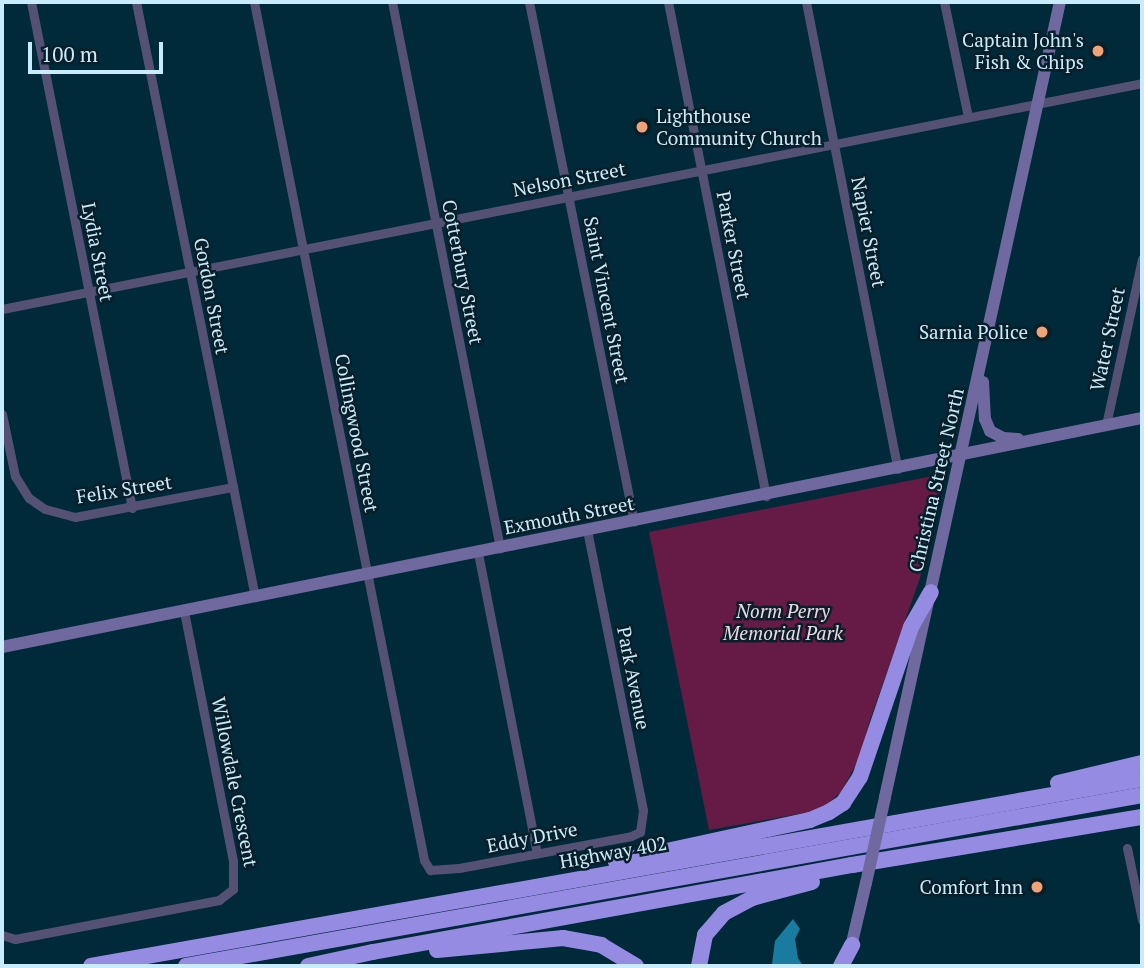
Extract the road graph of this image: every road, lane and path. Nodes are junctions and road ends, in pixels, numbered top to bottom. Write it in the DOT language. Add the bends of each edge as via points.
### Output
graph roads {
  1 [pos="31,2"];
  2 [pos="136,2"];
  3 [pos="254,2"];
  4 [pos="392,2"];
  5 [pos="529,2"];
  6 [pos="668,2"];
  7 [pos="806,2"];
  8 [pos="944,2"];
  9 [pos="1059,2"];
  10 [pos="1142,83"];
  11 [pos="1037,103"];
  12 [pos="968,117"];
  13 [pos="834,144"];
  14 [pos="702,170"];
  15 [pos="568,197"];
  16 [pos="435,223"];
  17 [pos="303,251"];
  18 [pos="1142,259"];
  19 [pos="189,272"];
  20 [pos="88,293"];
  21 [pos="2,309"];
  22 [pos="982,364"];
  23 [pos="2,414"];
  24 [pos="1142,418"];
  25 [pos="1106,425"];
  26 [pos="1040,439"];
  27 [pos="961,456"];
  28 [pos="898,470"];
  29 [pos="233,487"];
  30 [pos="766,496"];
  31 [pos="132,508"];
  32 [pos="634,522"];
  33 [pos="587,531"];
  34 [pos="500,548"];
  35 [pos="478,553"];
  36 [pos="367,575"];
  37 [pos="931,592"];
  38 [pos="255,597"];
  39 [pos="184,611"];
  40 [pos="2,647"];
  41 [pos="1142,763"];
  42 [pos="1142,779"];
  43 [pos="1142,795"];
  44 [pos="1142,805"];
  45 [pos="1142,817"];
  46 [pos="640,832"];
  47 [pos="813,837"];
  48 [pos="1127,848"];
  49 [pos="537,853"];
  50 [pos="902,859"];
  51 [pos="430,870"];
  52 [pos="1142,920"];
  53 [pos="2,935"];
  54 [pos="254,937"];
  55 [pos="852,945"];
  56 [pos="91,966"];
  57 [pos="186,966"];
  58 [pos="238,966"];
  59 [pos="311,966"];
  60 [pos="636,966"];
  61 [pos="699,966"];
  62 [pos="841,966"];
  63 [pos="846,966"];
  1 -- 20 [label="street, Lydia Street"];
  2 -- 19 [label="street, Gordon Street"];
  3 -- 17 [label="street, Collingwood Street"];
  4 -- 16 [label="street, Cotterbury Street"];
  5 -- 15 [label="street, Saint Vincent Street"];
  6 -- 14 [label="street, Parker Street"];
  7 -- 13 [label="street, Napier Street"];
  8 -- 12 [label="street"];
  9 -- 11 [label="main road, Christina Street North"];
  10 -- 11 [label="street, Nelson Street"];
  11 -- 12 [label="street, Nelson Street"];
  11 -- 22 [label="main road, Christina Street North"];
  12 -- 13 [label="street, Nelson Street"];
  13 -- 14 [label="street, Nelson Street"];
  13 -- 28 [label="street, Napier Street"];
  14 -- 15 [label="street, Nelson Street"];
  14 -- 30 [label="street, Parker Street"];
  15 -- 16 [label="street, Nelson Street"];
  15 -- 32 [label="street, Saint Vincent Street"];
  16 -- 17 [label="street, Nelson Street"];
  16 -- 34 [label="street, Cotterbury Street"];
  17 -- 19 [label="street, Nelson Street"];
  17 -- 36 [label="street, Collingwood Street"];
  18 -- 25 [label="street, Water Street"];
  19 -- 20 [label="street, Nelson Street"];
  19 -- 29 [label="street, Gordon Street"];
  20 -- 21 [label="street, Nelson Street"];
  20 -- 31 [label="street, Lydia Street"];
  22 -- 26 [label="main road" via="985,419 990,431 1009,439"];
  22 -- 27 [label="main road, Christina Street North"];
  23 -- 31 [label="street, Felix Street" via="15,476 37,504 75,517"];
  24 -- 25 [label="main road, Exmouth Street"];
  25 -- 26 [label="main road, Exmouth Street"];
  26 -- 27 [label="main road, Exmouth Street"];
  27 -- 28 [label="main road, Exmouth Street"];
  27 -- 37 [label="main road, Christina Street North"];
  28 -- 30 [label="main road, Exmouth Street"];
  29 -- 31 [label="street, Felix Street"];
  29 -- 38 [label="street, Gordon Street"];
  30 -- 32 [label="main road, Exmouth Street"];
  32 -- 33 [label="main road, Exmouth Street"];
  33 -- 34 [label="main road, Exmouth Street"];
  33 -- 46 [label="street, Park Avenue" via="643,810"];
  34 -- 35 [label="main road, Exmouth Street"];
  35 -- 36 [label="main road, Exmouth Street"];
  35 -- 49 [label="street"];
  36 -- 38 [label="main road, Exmouth Street"];
  36 -- 51 [label="street, Collingwood Street" via="424,860"];
  37 -- 54 [label="highway" via="911,626 860,778 850,795 829,813 614,863 363,910"];
  37 -- 55 [label="main road, Christina Street North, bridge"];
  38 -- 39 [label="main road, Exmouth Street"];
  39 -- 40 [label="main road, Exmouth Street"];
  39 -- 53 [label="street, Willowdale Crescent" via="233,861 233,889 207,903 16,939"];
  41 -- 47 [label="highway"];
  42 -- 47 [label="highway, Highway 402"];
  43 -- 57 [label="highway"];
  44 -- 58 [label="highway"];
  45 -- 50 [label="highway"];
  46 -- 49 [label="street, Eddy Drive"];
  47 -- 54 [label="highway, Highway 402"];
  48 -- 52 [label="street"];
  49 -- 51 [label="street, Eddy Drive"];
  50 -- 59 [label="highway"];
  50 -- 61 [label="highway" via="736,904 705,935"];
  54 -- 56 [label="highway, Highway 402"];
  55 -- 62 [label="highway"];
  55 -- 63 [label="main road, Christina Street North"];
  59 -- 60 [label="highway" via="541,938 601,945"];
}
